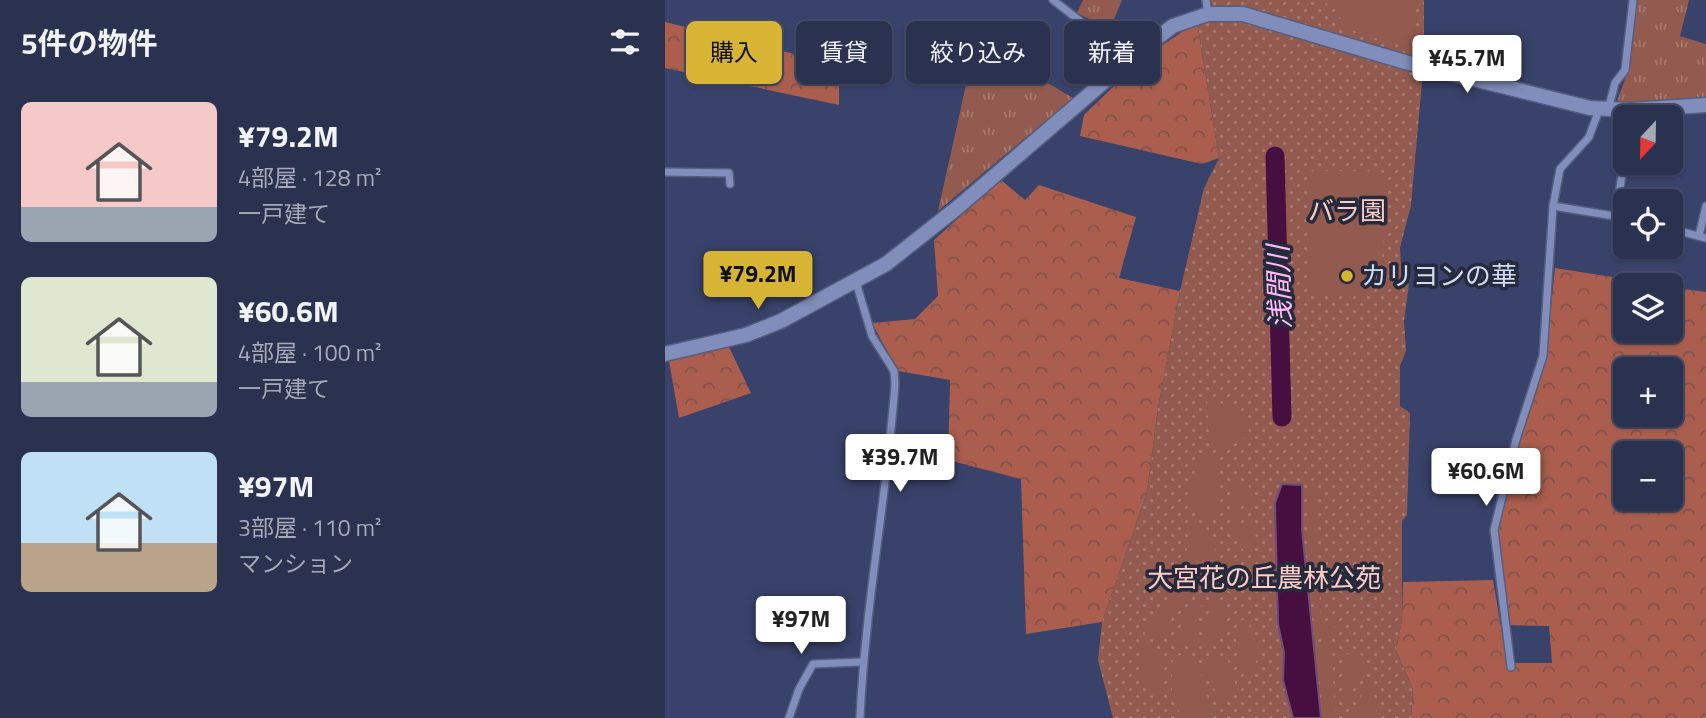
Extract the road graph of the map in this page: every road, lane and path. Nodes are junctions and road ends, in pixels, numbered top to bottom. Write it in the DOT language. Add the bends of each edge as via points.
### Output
graph roads {
  1 [pos="1053,0"];
  2 [pos="1633,0"];
  3 [pos="1207,7"];
  4 [pos="1080,21"];
  5 [pos="1160,36"];
  6 [pos="1101,84"];
  7 [pos="1706,105"];
  8 [pos="1683,108"];
  9 [pos="1603,110"];
  10 [pos="1613,111"];
  11 [pos="665,172"];
  12 [pos="730,184"];
  13 [pos="1553,206"];
  14 [pos="1706,206"];
  15 [pos="1613,215"];
  16 [pos="1683,232"];
  17 [pos="1703,237"];
  18 [pos="856,282"];
  19 [pos="665,354"];
  20 [pos="862,662"];
  21 [pos="1511,667"];
  22 [pos="789,718"];
  23 [pos="859,718"];
  1 -- 4 [label="street"];
  2 -- 9 [label="street" via="1625,70"];
  3 -- 5 [label="street"];
  3 -- 9 [label="street"];
  6 -- 18 [label="street" via="957,208"];
  7 -- 8 [label="street"];
  9 -- 10 [label="street"];
  9 -- 13 [label="street" via="1589,136 1560,169"];
  11 -- 12 [label="street" via="729,173"];
  13 -- 15 [label="street"];
  13 -- 21 [label="street" via="1543,356 1516,440 1495,530"];
  14 -- 17 [label="street"];
  16 -- 17 [label="street"];
  18 -- 19 [label="street" via="746,335"];
  18 -- 20 [label="street" via="873,336 894,371 895,384 888,475"];
  20 -- 22 [label="street" via="813,664"];
  20 -- 23 [label="street"];
}
